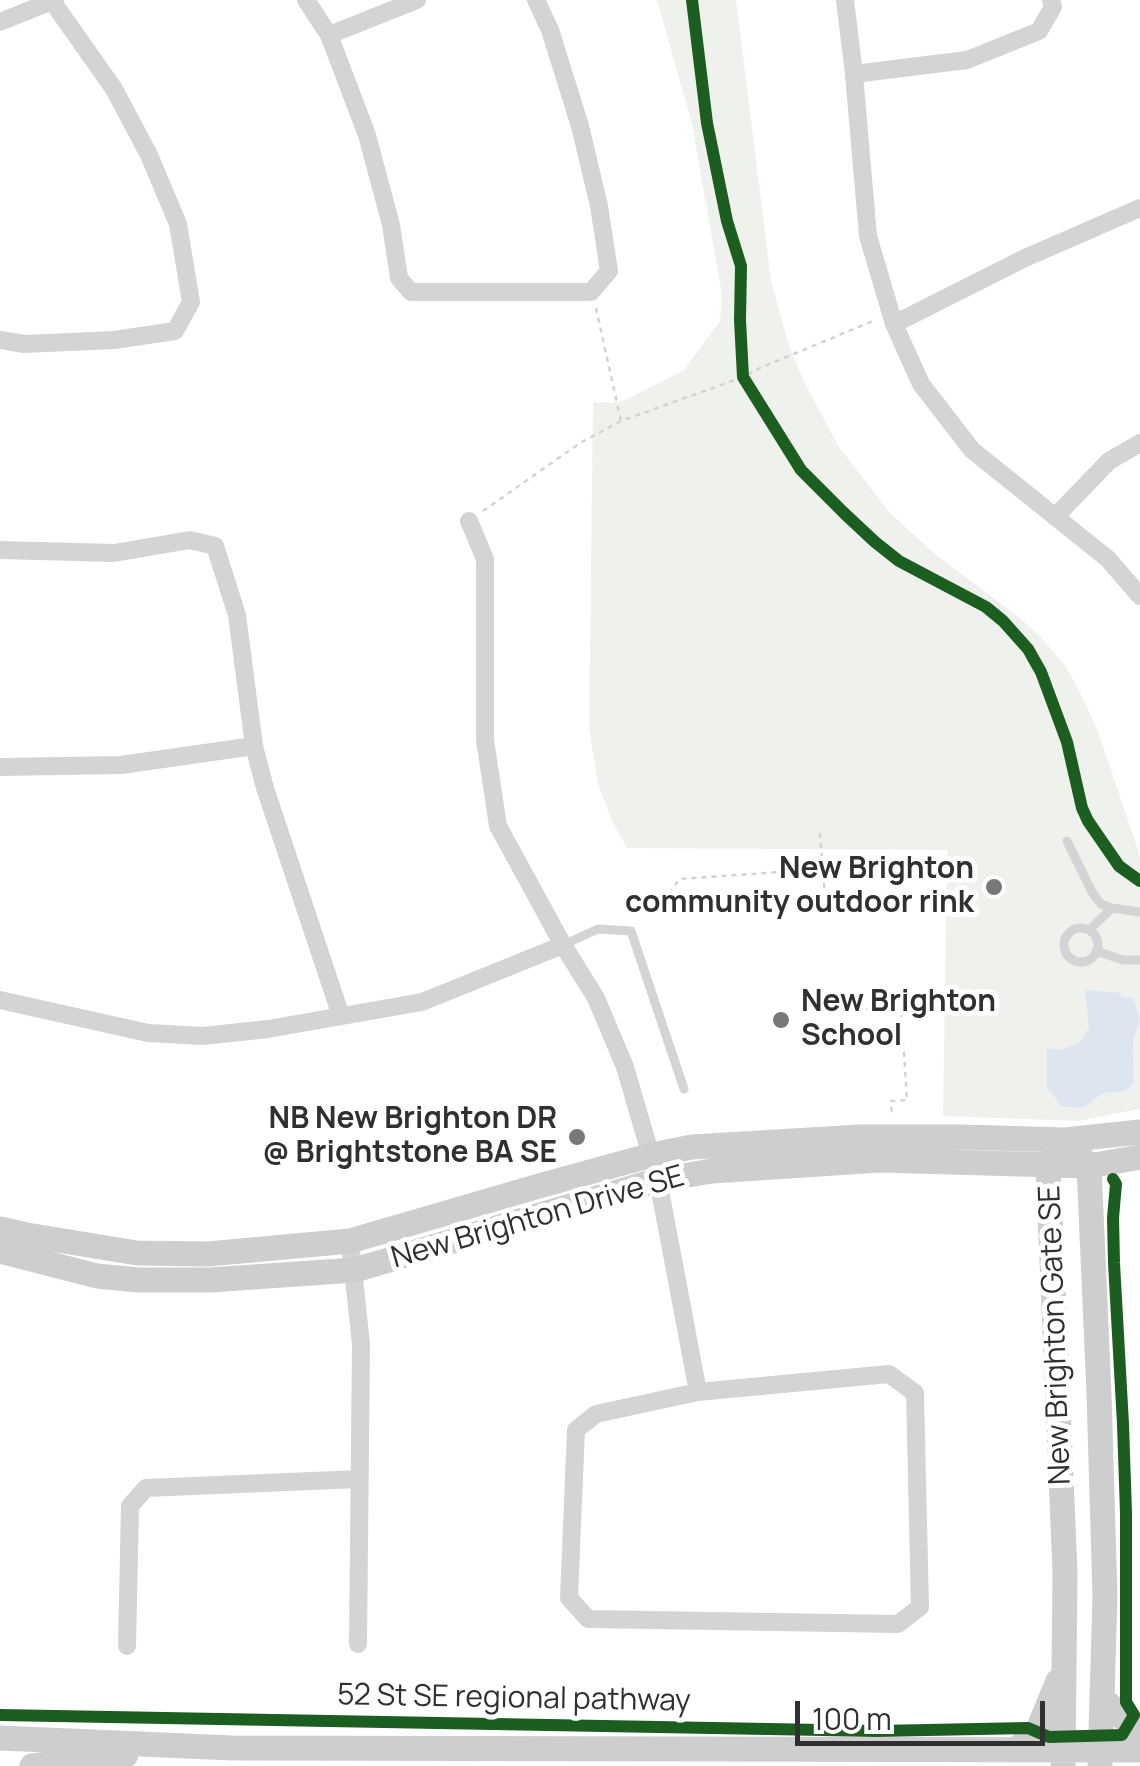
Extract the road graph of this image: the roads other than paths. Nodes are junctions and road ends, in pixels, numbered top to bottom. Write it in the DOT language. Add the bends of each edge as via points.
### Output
graph roads {
  1 [pos="306,0"];
  2 [pos="417,0"];
  3 [pos="536,0"];
  4 [pos="845,0"];
  5 [pos="1051,0"];
  6 [pos="54,1"];
  7 [pos="0,22"];
  8 [pos="329,35"];
  9 [pos="854,74"];
  10 [pos="1140,208"];
  11 [pos="884,322"];
  12 [pos="0,340"];
  13 [pos="1140,443"];
  14 [pos="1055,517"];
  15 [pos="468,521"];
  16 [pos="0,550"];
  17 [pos="1140,596"];
  18 [pos="254,746"];
  19 [pos="0,767"];
  20 [pos="1067,841"];
  21 [pos="1112,908"];
  22 [pos="1140,912"];
  23 [pos="1089,930"];
  24 [pos="563,945"];
  25 [pos="1096,950"];
  26 [pos="1140,960"];
  27 [pos="0,1000"];
  28 [pos="341,1016"];
  29 [pos="684,1089"];
  30 [pos="1140,1132"];
  31 [pos="1065,1140"];
  32 [pos="1140,1157"];
  33 [pos="1048,1166"];
  34 [pos="1089,1166"];
  35 [pos="655,1167"];
  36 [pos="0,1228"];
  37 [pos="350,1241"];
  38 [pos="0,1251"];
  39 [pos="355,1270"];
  40 [pos="698,1392"];
  41 [pos="359,1479"];
  42 [pos="358,1644"];
  43 [pos="128,1646"];
  44 [pos="1063,1667"];
  45 [pos="1103,1699"];
  46 [pos="1140,1730"];
  47 [pos="0,1738"];
  48 [pos="200,1746"];
  49 [pos="1015,1750"];
  50 [pos="1140,1750"];
  51 [pos="1081,1760"];
  52 [pos="32,1766"];
  1 -- 8 [label="street"];
  2 -- 8 [label="street"];
  3 -- 8 [label="street" via="580,126 598,206 609,271 591,292 411,292 400,278 367,135"];
  4 -- 9 [label="street"];
  5 -- 9 [label="street" via="1039,30 968,60"];
  6 -- 7 [label="street"];
  6 -- 12 [label="street" via="149,155 178,224 192,302 175,331 114,340"];
  9 -- 11 [label="street" via="868,236"];
  10 -- 11 [label="street"];
  11 -- 14 [label="street" via="972,450"];
  13 -- 14 [label="street" via="1109,461"];
  14 -- 17 [label="street" via="1108,558"];
  15 -- 24 [label="street" via="485,559 484,740 498,826"];
  16 -- 18 [label="street" via="114,553 190,540 215,546 237,615"];
  18 -- 19 [label="street" via="121,764"];
  18 -- 28 [label="street"];
  20 -- 21 [label="lane" via="1092,892"];
  21 -- 22 [label="lane"];
  21 -- 23 [label="lane"];
  23 -- 25 [label="lane"];
  23 -- 25 [label="lane" via="1068,934 1066,953 1084,961"];
  24 -- 28 [label="street" via="422,1002"];
  24 -- 29 [label="lane" via="598,929 631,931"];
  24 -- 35 [label="street" via="596,998"];
  25 -- 26 [label="lane"];
  27 -- 28 [label="street" via="148,1033 204,1036"];
  30 -- 31 [label="street, New Brighton Drive SE"];
  31 -- 33 [label="street, New Brighton Gate SE"];
  31 -- 34 [label="street, New Brighton Gate SE"];
  31 -- 35 [label="street, New Brighton Drive SE" via="860,1137 692,1148"];
  32 -- 34 [label="street, New Brighton Drive SE"];
  33 -- 34 [label="street, New Brighton Drive SE"];
  33 -- 35 [label="street, New Brighton Drive SE" via="881,1160"];
  33 -- 44 [label="street, New Brighton Gate SE"];
  34 -- 45 [label="street, New Brighton Gate SE"];
  35 -- 37 [label="street, New Brighton Drive SE"];
  35 -- 39 [label="street, New Brighton Drive SE"];
  35 -- 40 [label="street"];
  36 -- 37 [label="street, New Brighton Drive SE" via="137,1253"];
  37 -- 39 [label="street"];
  38 -- 39 [label="street, New Brighton Drive SE" via="138,1280"];
  39 -- 41 [label="street"];
  40 -- 40 [label="street" via="596,1414 576,1430 569,1598 588,1619 898,1624 920,1606 915,1393 889,1374"];
  41 -- 42 [label="street"];
  41 -- 43 [label="street" via="146,1488 130,1506"];
  44 -- 49 [label="street" via="1036,1732"];
  44 -- 51 [label="street, New Brighton Gate SE"];
  45 -- 46 [label="street"];
  45 -- 51 [label="street, New Brighton Gate SE"];
  47 -- 48 [label="street"];
  48 -- 49 [label="street"];
  48 -- 52 [label="street"];
  49 -- 51 [label="street"];
  50 -- 51 [label="street"];
}
